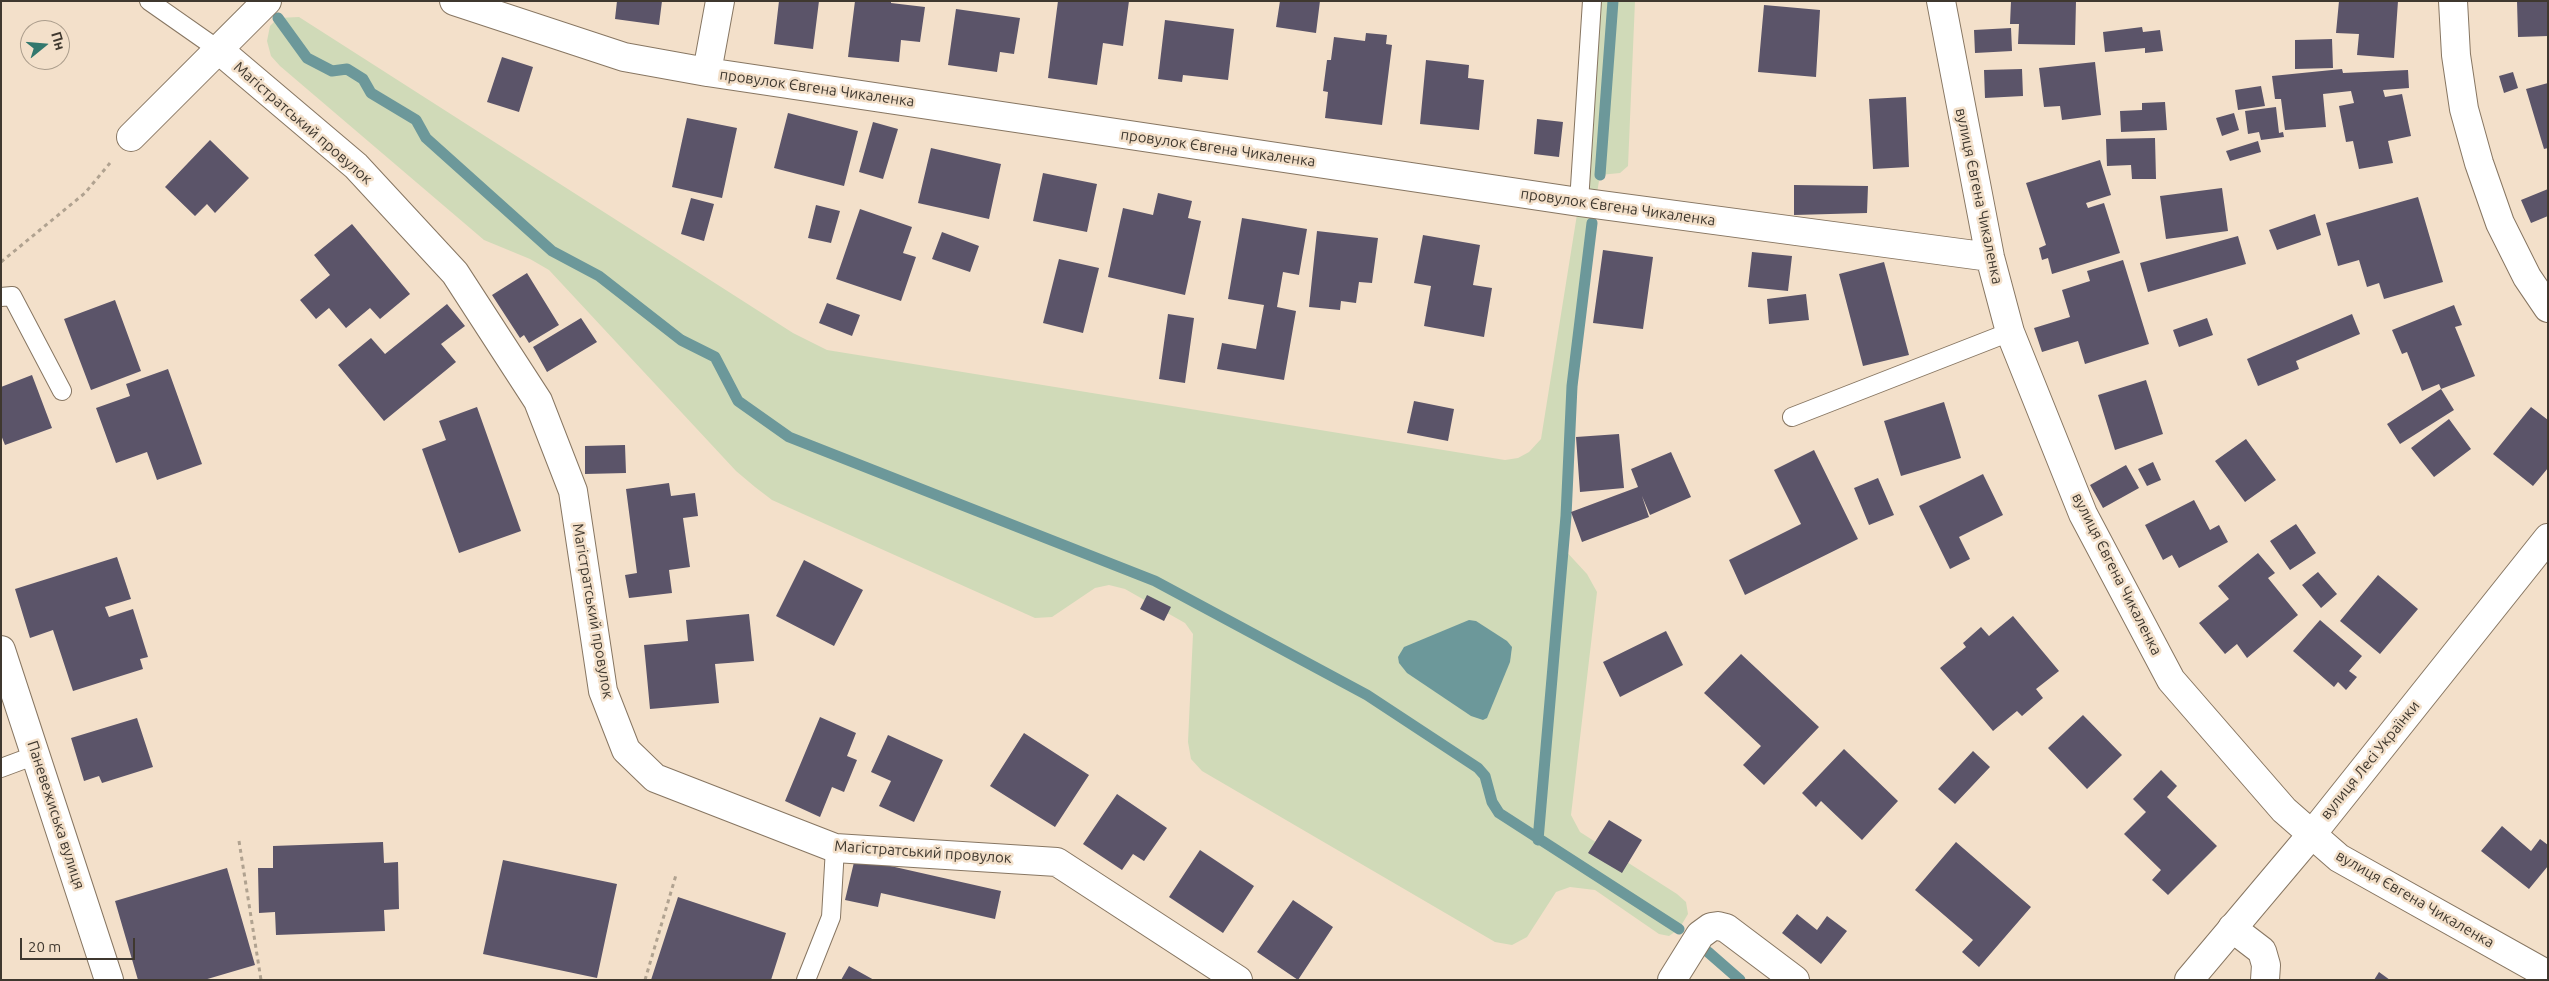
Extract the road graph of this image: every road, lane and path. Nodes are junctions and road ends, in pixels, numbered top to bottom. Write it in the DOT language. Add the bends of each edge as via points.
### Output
graph roads {
  1 [pos="149,1"];
  2 [pos="267,1"];
  3 [pos="454,1"];
  4 [pos="720,1"];
  5 [pos="1592,1"];
  6 [pos="1941,1"];
  7 [pos="2453,1"];
  8 [pos="219,50"];
  9 [pos="707,72"];
  10 [pos="132,137"];
  11 [pos="1579,202"];
  12 [pos="1990,257"];
  13 [pos="1,262"];
  14 [pos="1,297"];
  15 [pos="2548,308"];
  16 [pos="2010,332"];
  17 [pos="62,390"];
  18 [pos="1792,417"];
  19 [pos="2548,538"];
  20 [pos="1,650"];
  21 [pos="36,755"];
  22 [pos="1,768"];
  23 [pos="2312,834"];
  24 [pos="239,841"];
  25 [pos="835,848"];
  26 [pos="676,875"];
  27 [pos="2232,928"];
  28 [pos="2548,975"];
  29 [pos="110,980"];
  30 [pos="261,980"];
  31 [pos="645,980"];
  32 [pos="806,980"];
  33 [pos="1238,980"];
  34 [pos="1672,980"];
  35 [pos="1795,980"];
  36 [pos="2189,980"];
  37 [pos="2265,980"];
  1 -- 8 [label="lane"];
  2 -- 8 [label="street"];
  3 -- 9 [label="street, провулок Євгена Чикаленка" via="624,57"];
  4 -- 9 [label="street"];
  5 -- 11 [label="lane"];
  6 -- 12 [label="street, вулиця Євгена Чикаленка"];
  7 -- 15 [label="street" via="2456,55 2479,163 2500,223 2527,276"];
  8 -- 10 [label="street"];
  8 -- 25 [label="street, Магістратський провулок" via="356,166 454,273 538,401 573,491 604,691 626,750 656,778"];
  9 -- 11 [label="street, провулок Євгена Чикаленка"];
  10 -- 13 [label="path" via="85,193"];
  11 -- 12 [label="street, провулок Євгена Чикаленка"];
  12 -- 16 [label="street, вулиця Євгена Чикаленка"];
  14 -- 17 [label="lane" via="12,296"];
  16 -- 18 [label="lane"];
  16 -- 23 [label="street, вулиця Євгена Чикаленка" via="2083,514 2171,680 2284,810"];
  19 -- 23 [label="street, вулиця Лесі Українки"];
  20 -- 21 [label="street, Паневежиська вулиця"];
  21 -- 22 [label="lane"];
  21 -- 29 [label="street, Паневежиська вулиця"];
  23 -- 27 [label="street, вулиця Лесі Українки"];
  23 -- 28 [label="street, вулиця Євгена Чикаленка" via="2339,858"];
  24 -- 30 [label="path"];
  25 -- 32 [label="lane" via="830,916"];
  25 -- 33 [label="street, Магістратський провулок" via="1057,862"];
  26 -- 31 [label="path"];
  27 -- 36 [label="street, вулиця Лесі Українки"];
  27 -- 37 [label="street" via="2262,952 2266,965"];
  34 -- 35 [label="street" via="1700,935 1711,926 1726,928"];
}
